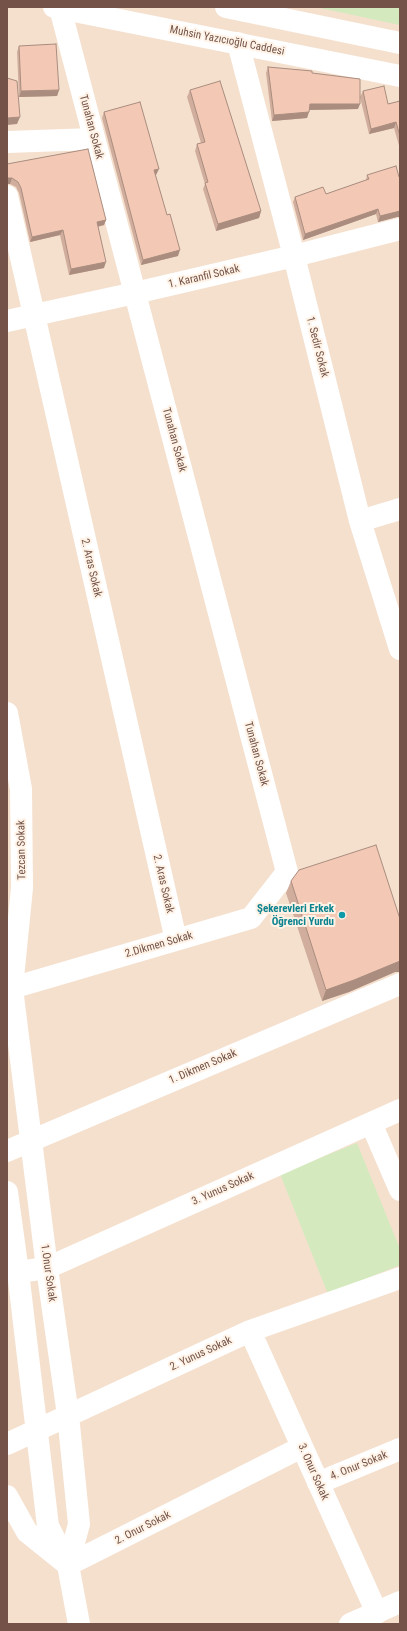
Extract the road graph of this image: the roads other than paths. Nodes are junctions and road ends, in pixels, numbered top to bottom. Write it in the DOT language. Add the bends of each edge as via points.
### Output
graph roads {
  1 [pos="57,8"];
  2 [pos="235,8"];
  3 [pos="238,43"];
  4 [pos="400,43"];
  5 [pos="400,76"];
  6 [pos="94,139"];
  7 [pos="7,142"];
  8 [pos="7,196"];
  9 [pos="400,229"];
  10 [pos="294,256"];
  11 [pos="135,293"];
  12 [pos="34,314"];
  13 [pos="7,321"];
  14 [pos="400,509"];
  15 [pos="360,521"];
  16 [pos="400,649"];
  17 [pos="7,713"];
  18 [pos="287,872"];
  19 [pos="176,940"];
  20 [pos="400,984"];
  21 [pos="9,991"];
  22 [pos="400,1110"];
  23 [pos="371,1123"];
  24 [pos="32,1140"];
  25 [pos="7,1151"];
  26 [pos="400,1190"];
  27 [pos="7,1192"];
  28 [pos="47,1268"];
  29 [pos="18,1272"];
  30 [pos="400,1278"];
  31 [pos="250,1331"];
  32 [pos="68,1415"];
  33 [pos="37,1430"];
  34 [pos="7,1444"];
  35 [pos="302,1447"];
  36 [pos="400,1449"];
  37 [pos="318,1483"];
  38 [pos="7,1496"];
  39 [pos="68,1565"];
  40 [pos="400,1602"];
  41 [pos="377,1612"];
  42 [pos="79,1624"];
  43 [pos="350,1624"];
  1 -- 3 [label="street, Muhsin Yazıcıoğlu Caddesi"];
  1 -- 6 [label="street, Tunahan Sokak"];
  2 -- 3 [label="street, 1. Sedir Sokak"];
  2 -- 4 [label="street"];
  3 -- 5 [label="street, Muhsin Yazıcıoğlu Caddesi"];
  3 -- 10 [label="street, 1. Sedir Sokak"];
  6 -- 7 [label="street"];
  6 -- 11 [label="street, Tunahan Sokak"];
  8 -- 12 [label="street, 2. Aras Sokak"];
  9 -- 10 [label="street, 1. Karanfil Sokak"];
  10 -- 11 [label="street, 1. Karanfil Sokak"];
  10 -- 15 [label="street, 1. Sedir Sokak"];
  11 -- 12 [label="street, 1. Karanfil Sokak"];
  11 -- 18 [label="street, Tunahan Sokak"];
  12 -- 13 [label="street, 1. Karanfil Sokak"];
  12 -- 19 [label="street, 2. Aras Sokak"];
  14 -- 15 [label="street"];
  15 -- 16 [label="street, 1. Sedir Sokak"];
  17 -- 21 [label="street, Tezcan Sokak" via="21,797 22,888"];
  18 -- 19 [label="street, 2.Dikmen Sokak" via="251,918"];
  19 -- 21 [label="street, 2.Dikmen Sokak"];
  20 -- 24 [label="street, 1. Dikmen Sokak"];
  21 -- 24 [label="street, 1.Onur Sokak"];
  22 -- 23 [label="street, 3. Yunus Sokak"];
  23 -- 26 [label="street"];
  23 -- 28 [label="street, 3. Yunus Sokak"];
  24 -- 25 [label="street, 1. Dikmen Sokak"];
  24 -- 28 [label="street, 1.Onur Sokak"];
  27 -- 29 [label="street, 1.Onur Sokak"];
  28 -- 29 [label="street, 3. Yunus Sokak"];
  28 -- 32 [label="street, 1.Onur Sokak"];
  29 -- 33 [label="street, 1.Onur Sokak"];
  30 -- 31 [label="street, 2. Yunus Sokak"];
  31 -- 32 [label="street, 2. Yunus Sokak"];
  31 -- 35 [label="street, 3. Onur Sokak"];
  32 -- 33 [label="street, 2. Yunus Sokak"];
  32 -- 39 [label="street, 1.Onur Sokak" via="79,1524"];
  33 -- 34 [label="street, 2. Yunus Sokak"];
  33 -- 39 [label="street, 1.Onur Sokak" via="48,1526"];
  35 -- 37 [label="street, 3. Onur Sokak"];
  35 -- 39 [label="street, 2. Onur Sokak"];
  36 -- 37 [label="street, 4. Onur Sokak"];
  37 -- 41 [label="street, 3. Onur Sokak"];
  38 -- 39 [label="street" via="27,1532"];
  39 -- 42 [label="street, 1.Onur Sokak"];
  40 -- 41 [label="street"];
  41 -- 43 [label="street"];
}
